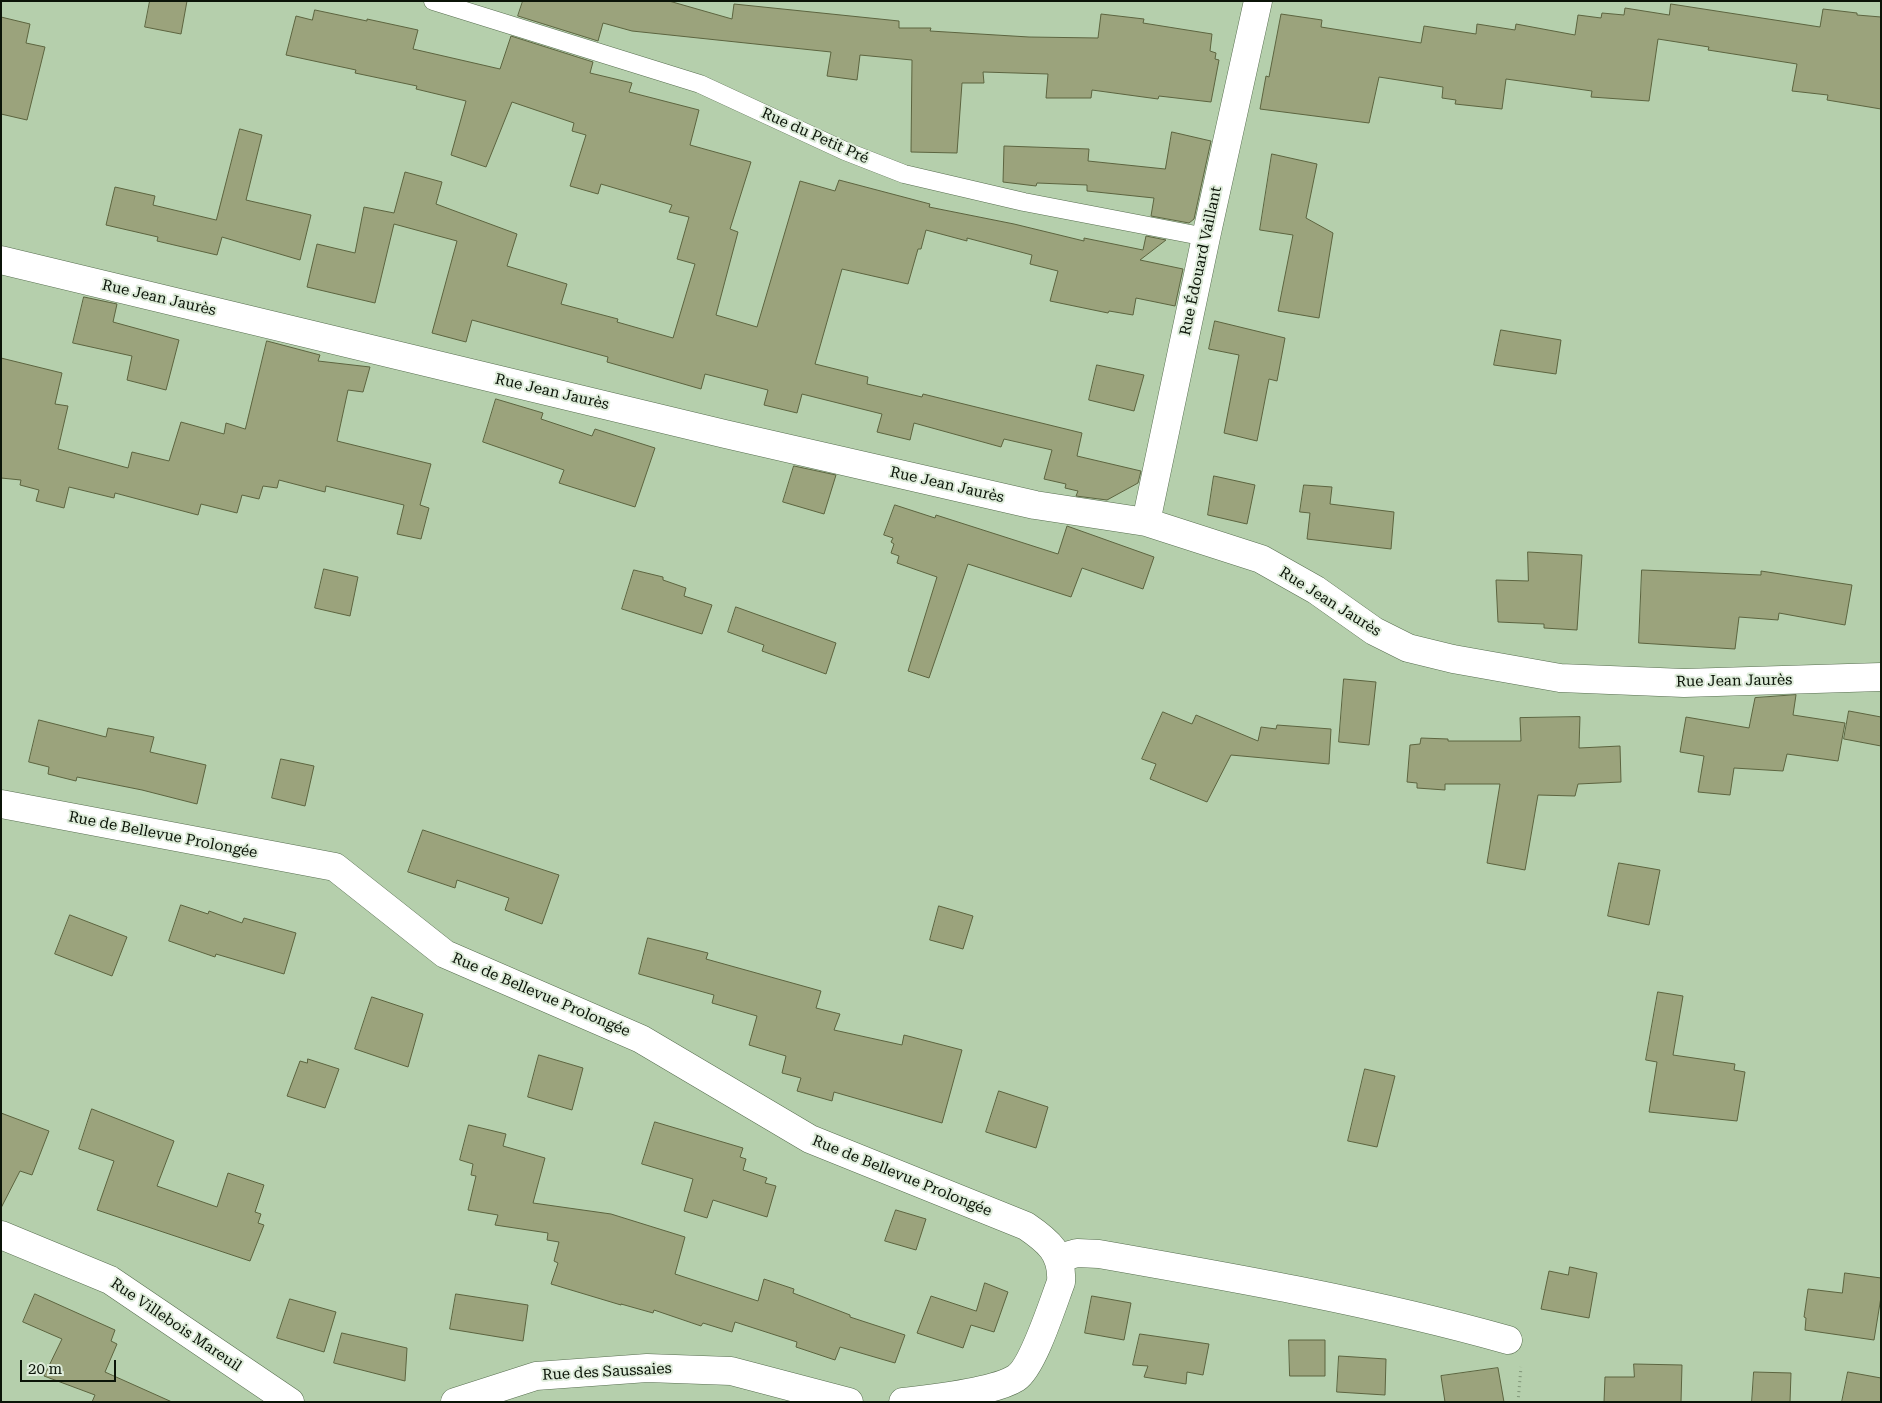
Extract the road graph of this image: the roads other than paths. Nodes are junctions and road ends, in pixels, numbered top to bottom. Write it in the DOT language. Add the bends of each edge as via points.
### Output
graph roads {
  1 [pos="433,1"];
  2 [pos="1258,1"];
  3 [pos="1206,237"];
  4 [pos="1,260"];
  5 [pos="1146,522"];
  6 [pos="1881,677"];
  7 [pos="1,804"];
  8 [pos="1,1235"];
  9 [pos="1059,1258"];
  10 [pos="1508,1340"];
  11 [pos="290,1402"];
  12 [pos="455,1402"];
  13 [pos="849,1402"];
  14 [pos="903,1402"];
  1 -- 3 [label="lane, Rue du Petit Pré" via="700,84 845,151 904,174 1024,202"];
  2 -- 3 [label="street, Rue Édouard Vaillant"];
  3 -- 5 [label="street, Rue Édouard Vaillant"];
  4 -- 5 [label="street, Rue Jean Jaurès" via="1015,501"];
  5 -- 6 [label="street, Rue Jean Jaurès" via="1261,559 1316,590 1374,631 1408,648 1453,659 1589,680 1684,683"];
  7 -- 9 [label="street, Rue de Bellevue Prolongée" via="336,867 445,954 641,1038 810,1140 1026,1226 1042,1237"];
  8 -- 11 [label="street, Rue Villebois Mareuil" via="110,1280"];
  9 -- 10 [label="street" via="1099,1254 1272,1284"];
  9 -- 14 [label="street" via="1061,1282 1030,1362 1016,1378 955,1395"];
  12 -- 13 [label="street, Rue des Saussaies" via="536,1376 647,1368 731,1371"];
}
